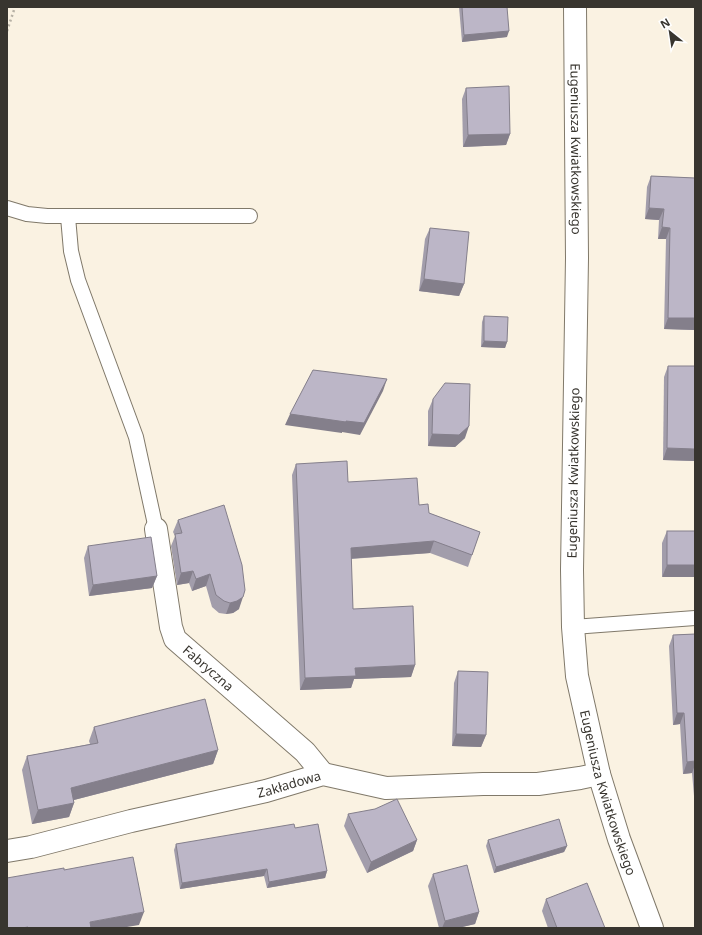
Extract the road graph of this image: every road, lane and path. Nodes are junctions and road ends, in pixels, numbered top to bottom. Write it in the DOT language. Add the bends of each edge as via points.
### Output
graph roads {
  1 [pos="15,7"];
  2 [pos="575,7"];
  3 [pos="7,31"];
  4 [pos="7,208"];
  5 [pos="68,216"];
  6 [pos="250,216"];
  7 [pos="156,528"];
  8 [pos="695,618"];
  9 [pos="573,627"];
  10 [pos="324,774"];
  11 [pos="599,774"];
  12 [pos="7,851"];
  13 [pos="652,928"];
  1 -- 3 [label="path"];
  2 -- 9 [label="street, Eugeniusza Kwiatkowskiego"];
  4 -- 5 [label="lane" via="27,214"];
  5 -- 6 [label="lane"];
  5 -- 7 [label="lane" via="78,280 136,437"];
  7 -- 10 [label="street, Fabryczna" via="175,639 305,752"];
  8 -- 9 [label="lane"];
  9 -- 11 [label="street, Eugeniusza Kwiatkowskiego" via="577,676"];
  10 -- 11 [label="street, Zakładowa" via="386,788 538,784"];
  10 -- 12 [label="street, Zakładowa" via="266,791"];
  11 -- 13 [label="street, Eugeniusza Kwiatkowskiego" via="619,839"];
}
